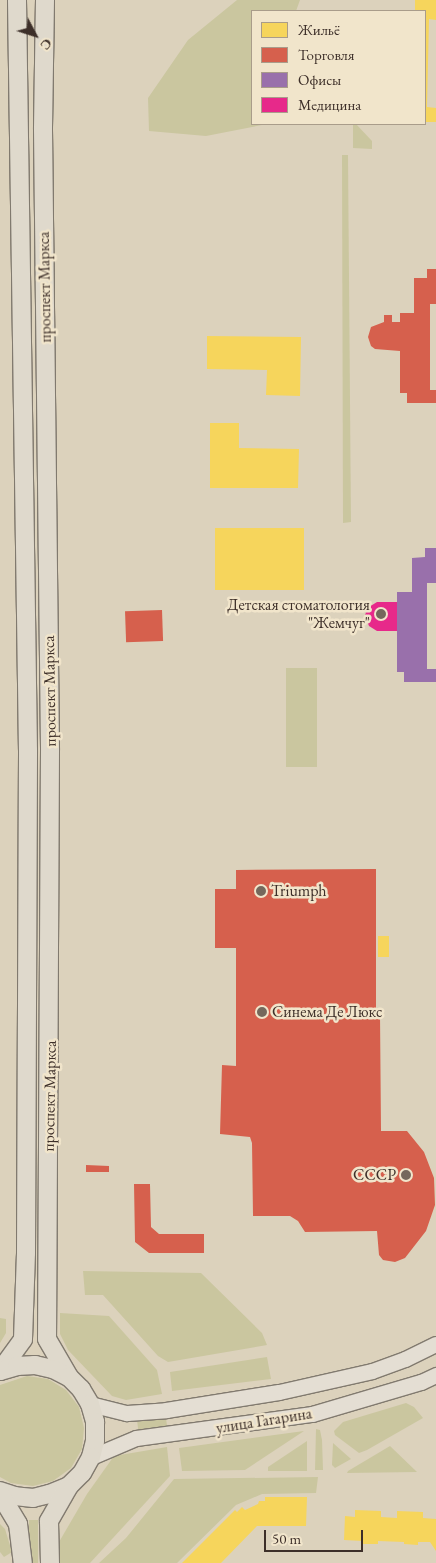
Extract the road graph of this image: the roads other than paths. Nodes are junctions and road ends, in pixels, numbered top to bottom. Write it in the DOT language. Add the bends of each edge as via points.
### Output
graph roads {
  1 [pos="17,0"];
  2 [pos="44,0"];
  3 [pos="436,1344"];
  4 [pos="0,1371"];
  5 [pos="436,1375"];
  6 [pos="69,1377"];
  7 [pos="90,1404"];
  8 [pos="91,1457"];
  9 [pos="69,1486"];
  10 [pos="0,1492"];
  11 [pos="23,1563"];
  12 [pos="50,1563"];
  1 -- 4 [label="main road, проспект Маркса" via="28,751 26,1253 23,1339"];
  2 -- 6 [label="main road, проспект Маркса" via="50,742 47,1339"];
  3 -- 7 [label="main road, улица Гагарина" via="372,1371 279,1392 166,1410 127,1412"];
  4 -- 6 [label="main road" via="35,1364"];
  5 -- 8 [label="main road, улица Гагарина" via="312,1414 136,1438"];
  6 -- 7 [label="main road, проспект Маркса"];
  7 -- 8 [label="main road" via="96,1422"];
  8 -- 9 [label="main road"];
  9 -- 10 [label="main road" via="33,1498"];
  9 -- 12 [label="main road" via="49,1522"];
  10 -- 11 [label="main road" via="18,1524"];
}
